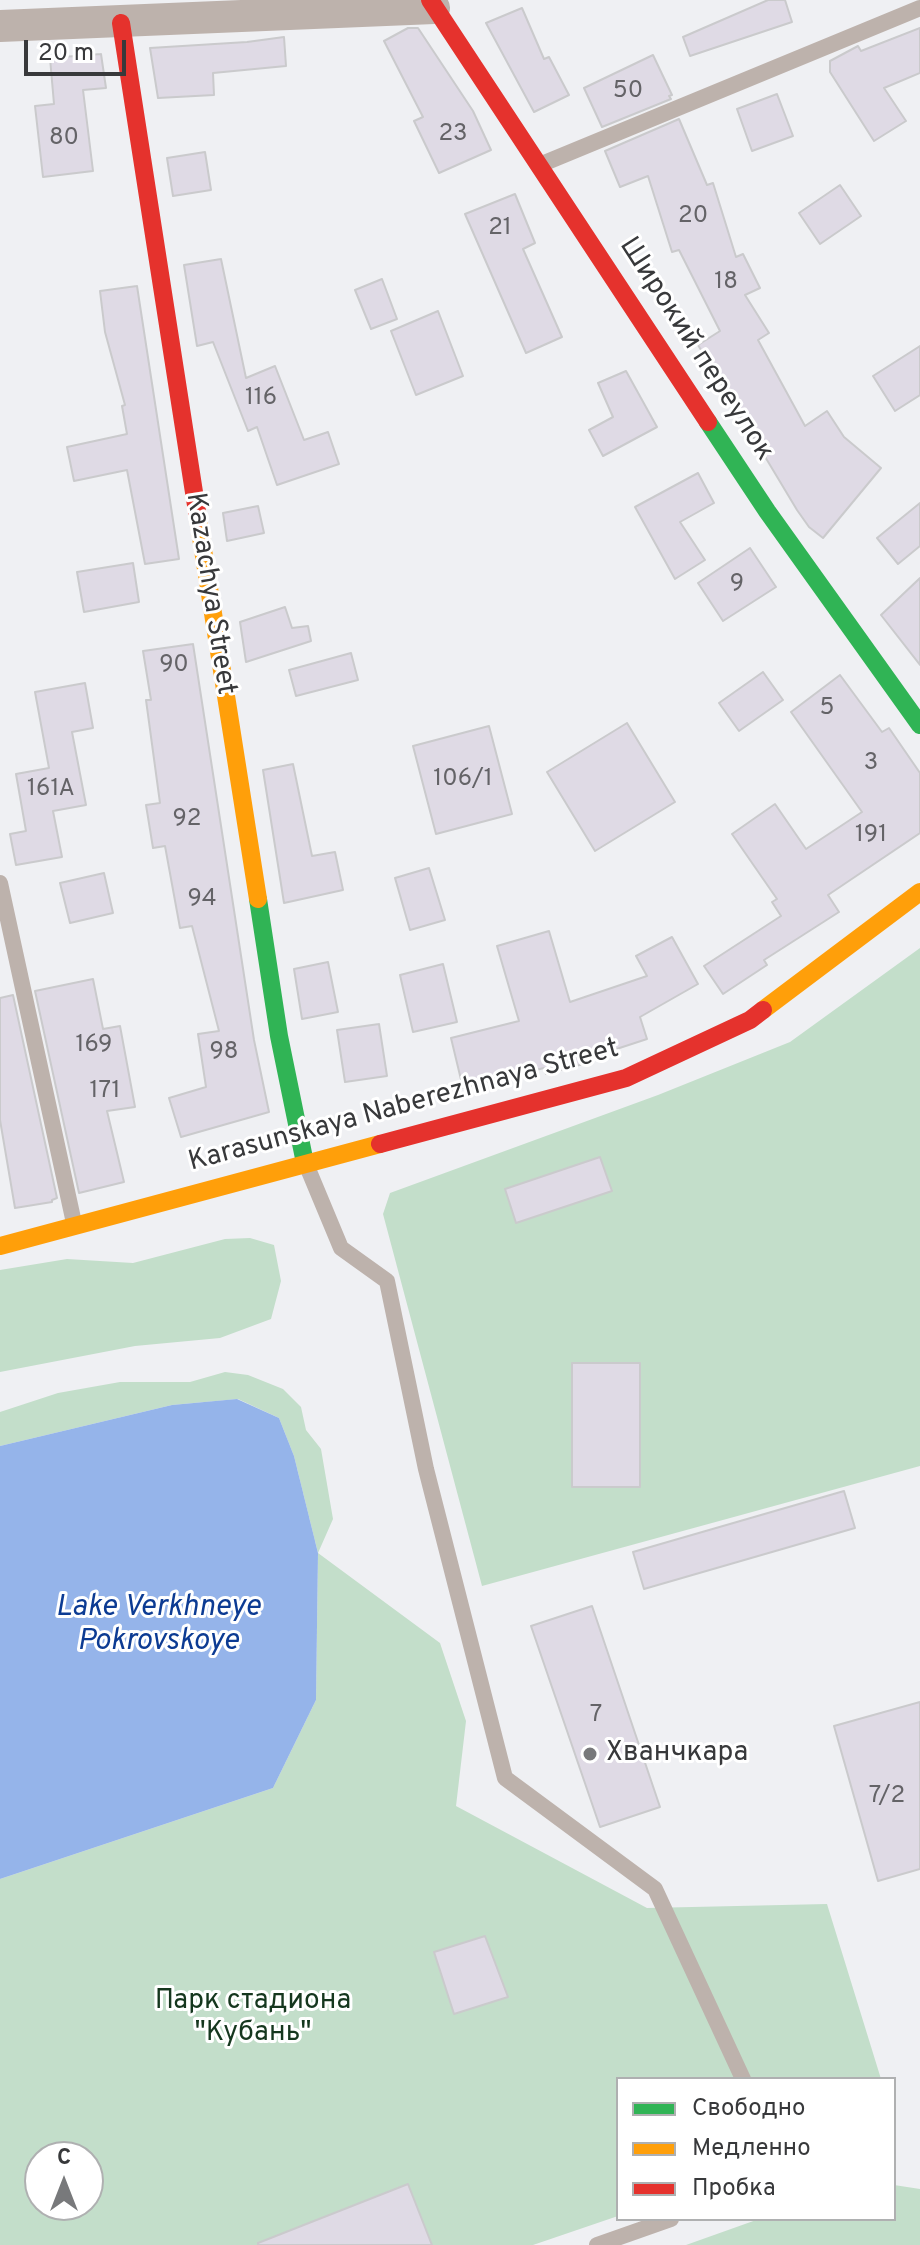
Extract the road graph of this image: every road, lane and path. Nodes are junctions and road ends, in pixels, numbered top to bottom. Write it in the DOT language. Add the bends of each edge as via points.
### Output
graph roads {
  1 [pos="432,4"];
  2 [pos="920,8"];
  3 [pos="121,23"];
  4 [pos="0,26"];
  5 [pos="540,164"];
  6 [pos="920,725"];
  7 [pos="0,883"];
  8 [pos="920,892"];
  9 [pos="305,1163"];
  10 [pos="74,1224"];
  11 [pos="0,1246"];
  12 [pos="742,2077"];
  13 [pos="665,2221"];
  14 [pos="597,2245"];
  1 -- 3 [label="street"];
  1 -- 5 [label="street, Широкий переулок"];
  2 -- 5 [label="lane"];
  3 -- 4 [label="street"];
  3 -- 9 [label="street, Kazachya Street" via="279,1036"];
  5 -- 6 [label="street, Широкий переулок" via="767,511"];
  7 -- 10 [label="lane"];
  8 -- 9 [label="street, Karasunskaya Naberezhnaya Street" via="750,1020 626,1078"];
  9 -- 10 [label="street, Karasunskaya Naberezhnaya Street"];
  9 -- 12 [label="lane" via="341,1248 387,1281 426,1469 505,1778 655,1889"];
  10 -- 11 [label="street, Karasunskaya Naberezhnaya Street"];
  13 -- 14 [label="lane"];
}
